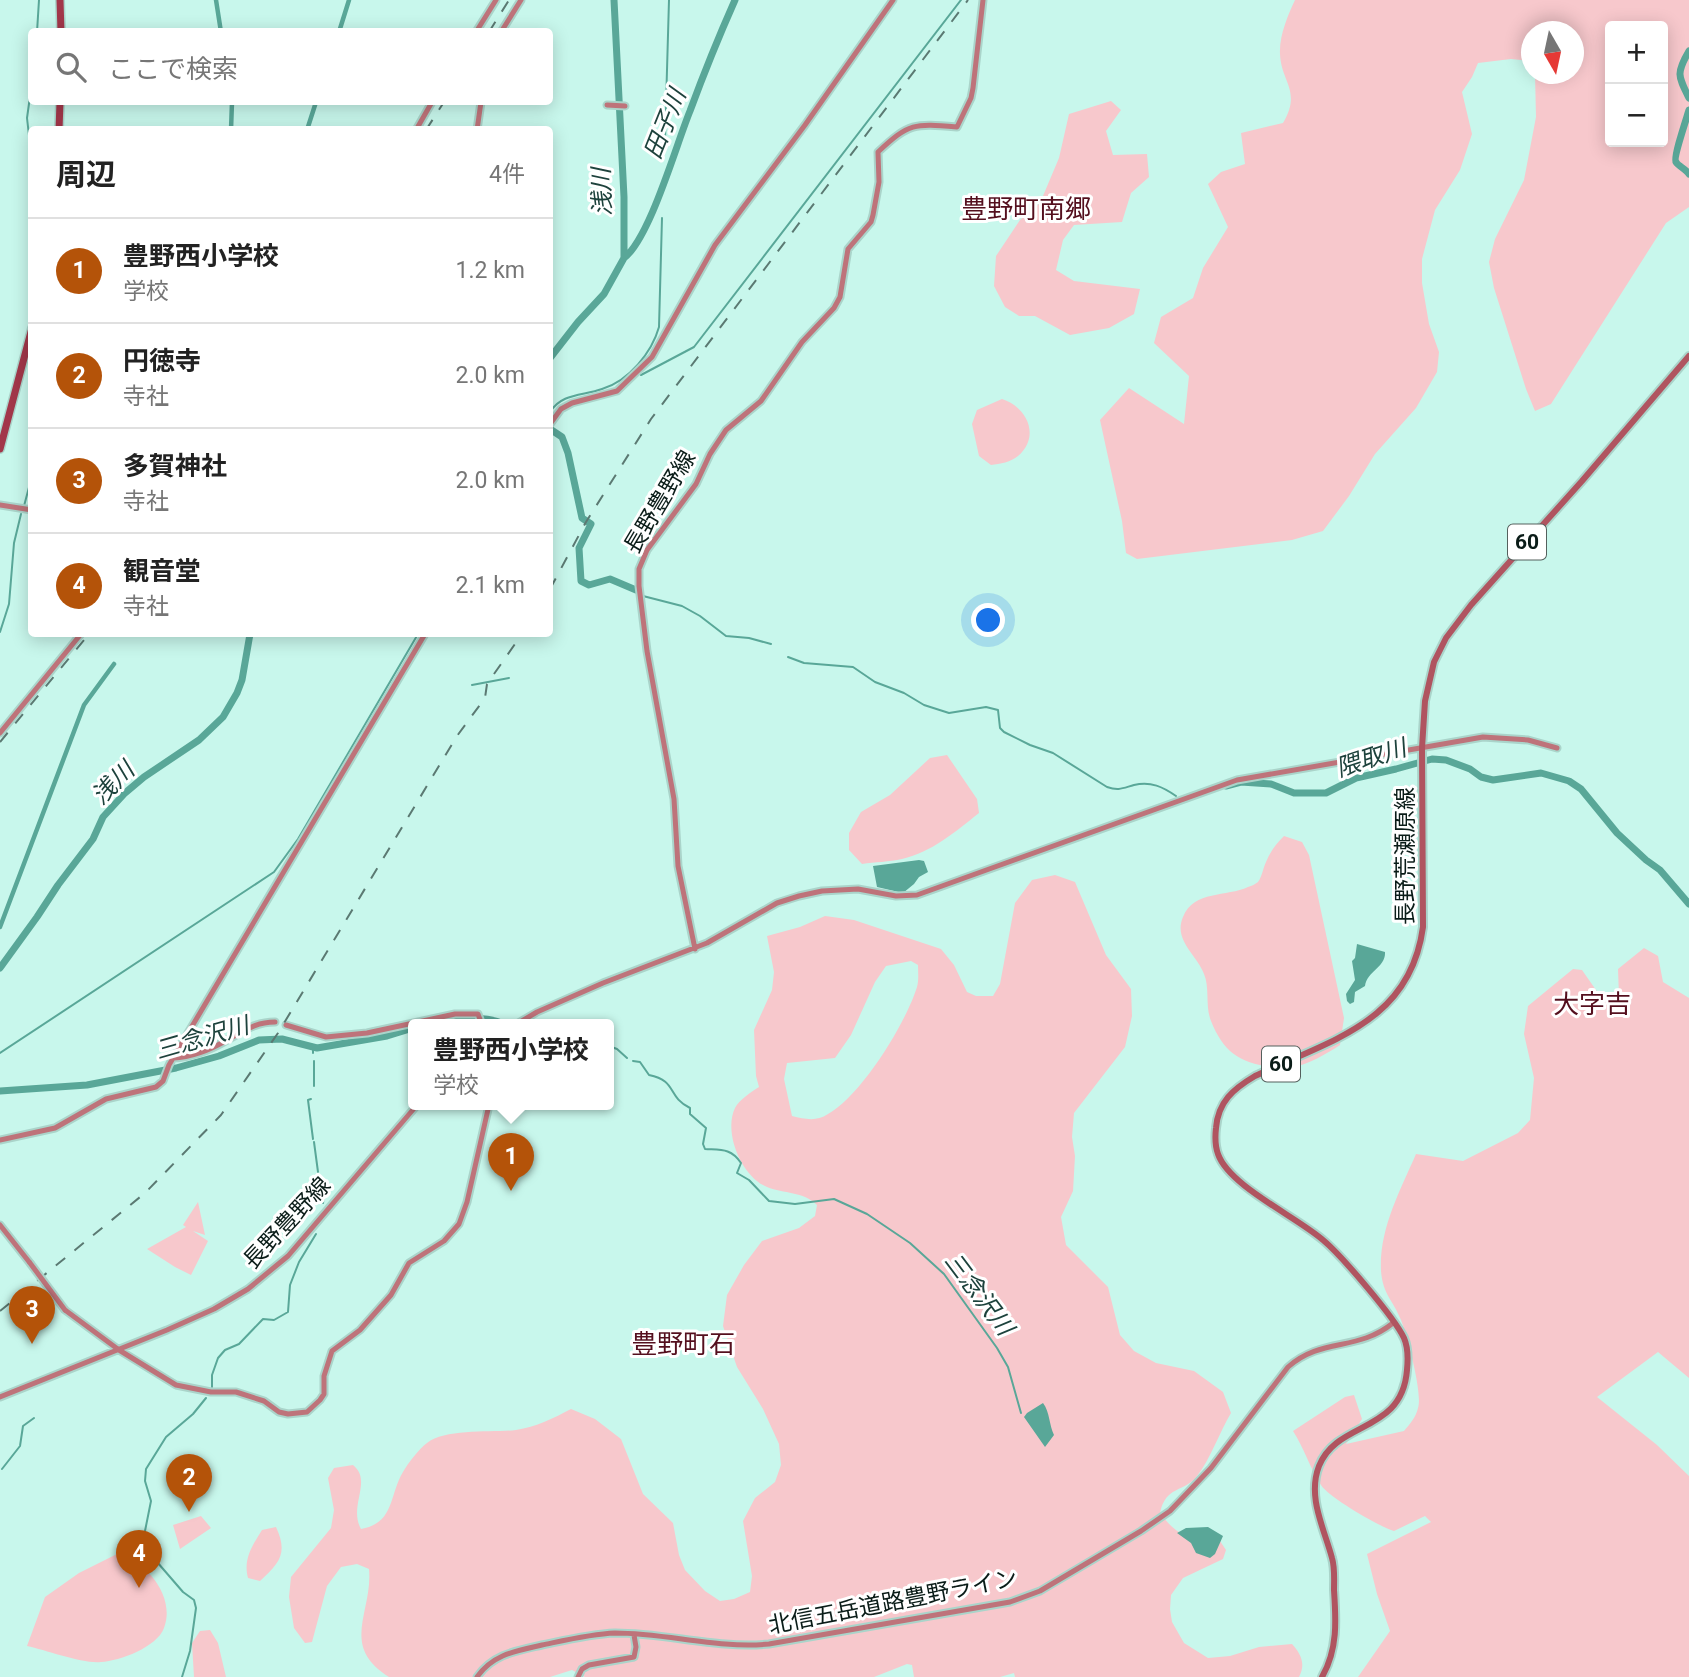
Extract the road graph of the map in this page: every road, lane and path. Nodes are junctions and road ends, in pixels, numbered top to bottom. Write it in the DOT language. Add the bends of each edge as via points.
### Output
graph roads {
  1 [pos="60,0"];
  2 [pos="496,0"];
  3 [pos="521,0"];
  4 [pos="893,0"];
  5 [pos="983,0"];
  6 [pos="61,28"];
  7 [pos="478,28"];
  8 [pos="504,28"];
  9 [pos="60,105"];
  10 [pos="430,105"];
  11 [pos="481,105"];
  12 [pos="607,105"];
  13 [pos="625,106"];
  14 [pos="59,126"];
  15 [pos="418,126"];
  16 [pos="478,126"];
  17 [pos="28,352"];
  18 [pos="1689,356"];
  19 [pos="553,420"];
  20 [pos="0,449"];
  21 [pos="0,505"];
  22 [pos="28,509"];
  23 [pos="79,637"];
  24 [pos="423,637"];
  25 [pos="0,733"];
  26 [pos="1557,748"];
  27 [pos="1422,751"];
  28 [pos="695,949"];
  29 [pos="430,1019"];
  30 [pos="480,1019"];
  31 [pos="525,1019"];
  32 [pos="275,1022"];
  33 [pos="408,1023"];
  34 [pos="286,1025"];
  35 [pos="173,1058"];
  36 [pos="413,1110"];
  37 [pos="488,1110"];
  38 [pos="0,1140"];
  39 [pos="0,1225"];
  40 [pos="1394,1323"];
  41 [pos="119,1350"];
  42 [pos="0,1397"];
  43 [pos="634,1635"];
  44 [pos="477,1677"];
  45 [pos="578,1677"];
  46 [pos="1322,1677"];
  1 -- 6 [label="highway"];
  2 -- 7 [label="street"];
  3 -- 8 [label="street"];
  4 -- 19 [label="street" via="715,245 652,357 617,391 572,403"];
  5 -- 28 [label="street, 長野豊野線" via="971,98 957,127 908,128 878,152 873,215 848,249 834,309 802,342 761,401 726,429 696,484 641,564 639,586 647,651 674,799 678,866"];
  9 -- 14 [label="highway"];
  10 -- 15 [label="street"];
  11 -- 16 [label="street"];
  12 -- 13 [label="street"];
  17 -- 20 [label="highway"];
  18 -- 27 [label="main road, 長野荒瀬原線 / 60" via="1446,638 1427,688"];
  21 -- 22 [label="street"];
  23 -- 25 [label="street"];
  24 -- 35 [label="street"];
  26 -- 27 [label="street" via="1528,740 1483,737"];
  27 -- 28 [label="street" via="1219,784 917,895 850,889 799,896"];
  27 -- 40 [label="main road, 長野荒瀬原線 / 60" via="1423,927 1402,988 1370,1020 1238,1086 1223,1100 1215,1138 1217,1153 1231,1175 1326,1242"];
  28 -- 31 [label="street" via="603,983"];
  29 -- 30 [label="street" via="475,1013"];
  32 -- 35 [label="street" via="256,1024 207,1050"];
  33 -- 34 [label="street" via="326,1037"];
  35 -- 38 [label="street" via="156,1087 106,1098 55,1128"];
  36 -- 41 [label="street, 長野豊野線" via="267,1275 214,1309"];
  37 -- 41 [label="street" via="459,1224 444,1241 408,1263 391,1295 360,1330 332,1351 324,1394 307,1412 288,1414 236,1392 176,1385"];
  39 -- 41 [label="street, bridge" via="65,1310"];
  40 -- 43 [label="street, 北信五岳道路豊野ライン" via="1365,1340 1314,1350 1296,1360 1178,1503 1141,1531 1040,1591 1010,1602 769,1644 733,1646"];
  40 -- 46 [label="main road, 長野荒瀬原線 / 60" via="1405,1340 1408,1361 1400,1397 1375,1422 1331,1448 1319,1464 1314,1486 1333,1561 1336,1628 1333,1653"];
  41 -- 42 [label="street, 長野豊野線"];
  43 -- 44 [label="street, 北信五岳道路豊野ライン" via="615,1633 505,1653"];
  43 -- 45 [label="street" via="634,1657 589,1665"];
}
